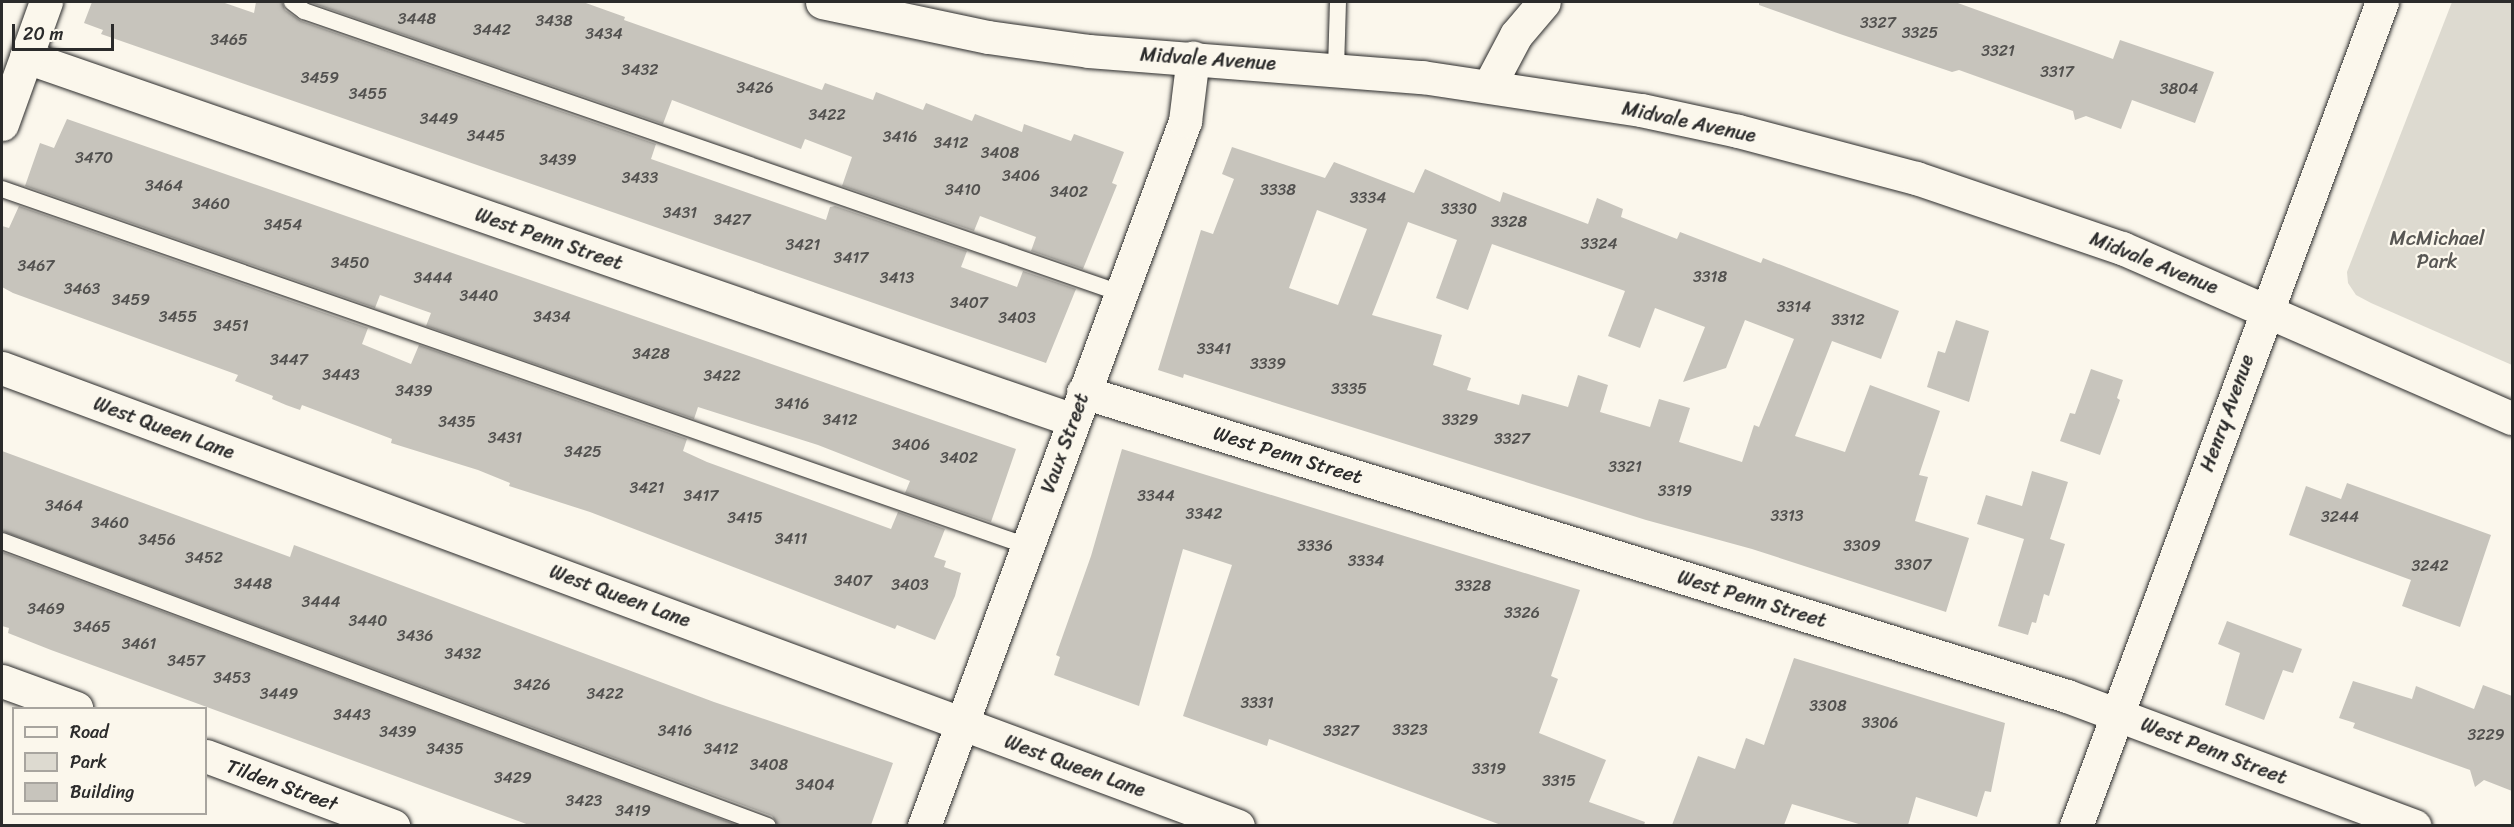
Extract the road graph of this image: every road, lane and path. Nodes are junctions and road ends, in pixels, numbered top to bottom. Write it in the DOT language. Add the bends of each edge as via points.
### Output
graph roads {
  1 [pos="46,2"];
  2 [pos="292,2"];
  3 [pos="822,2"];
  4 [pos="1338,2"];
  5 [pos="1544,2"];
  6 [pos="2382,2"];
  7 [pos="26,57"];
  8 [pos="1193,57"];
  9 [pos="1336,69"];
  10 [pos="1489,86"];
  11 [pos="2,124"];
  12 [pos="2,189"];
  13 [pos="1120,293"];
  14 [pos="2266,309"];
  15 [pos="2,368"];
  16 [pos="1078,406"];
  17 [pos="2512,418"];
  18 [pos="2,541"];
  19 [pos="1027,546"];
  20 [pos="2,681"];
  21 [pos="73,707"];
  22 [pos="2117,714"];
  23 [pos="962,723"];
  24 [pos="207,756"];
  25 [pos="393,825"];
  26 [pos="768,825"];
  27 [pos="924,825"];
  28 [pos="1238,825"];
  29 [pos="2076,825"];
  30 [pos="2415,825"];
  1 -- 7 [label="street"];
  2 -- 13 [label="lane" via="304,11"];
  3 -- 8 [label="street, Midvale Avenue" via="987,37 1089,51"];
  4 -- 9 [label="lane"];
  5 -- 10 [label="street" via="1516,35"];
  6 -- 14 [label="street, Henry Avenue"];
  7 -- 11 [label="street"];
  7 -- 16 [label="street, West Penn Street"];
  8 -- 9 [label="street, Midvale Avenue"];
  8 -- 13 [label="street, Vaux Street" via="1185,121"];
  9 -- 10 [label="street, Midvale Avenue"];
  10 -- 14 [label="street, Midvale Avenue" via="1738,131 1916,178 2122,248"];
  12 -- 19 [label="lane"];
  13 -- 16 [label="street, Vaux Street"];
  14 -- 17 [label="street, Midvale Avenue"];
  14 -- 22 [label="street, Henry Avenue"];
  15 -- 23 [label="street, West Queen Lane"];
  16 -- 19 [label="street, Vaux Street"];
  16 -- 22 [label="street, West Penn Street"];
  18 -- 26 [label="lane"];
  19 -- 23 [label="street, Vaux Street"];
  20 -- 21 [label="street"];
  22 -- 29 [label="street, Henry Avenue"];
  22 -- 30 [label="street, West Penn Street"];
  23 -- 27 [label="street, Vaux Street"];
  23 -- 28 [label="street, West Queen Lane"];
  24 -- 25 [label="street, Tilden Street"];
}
